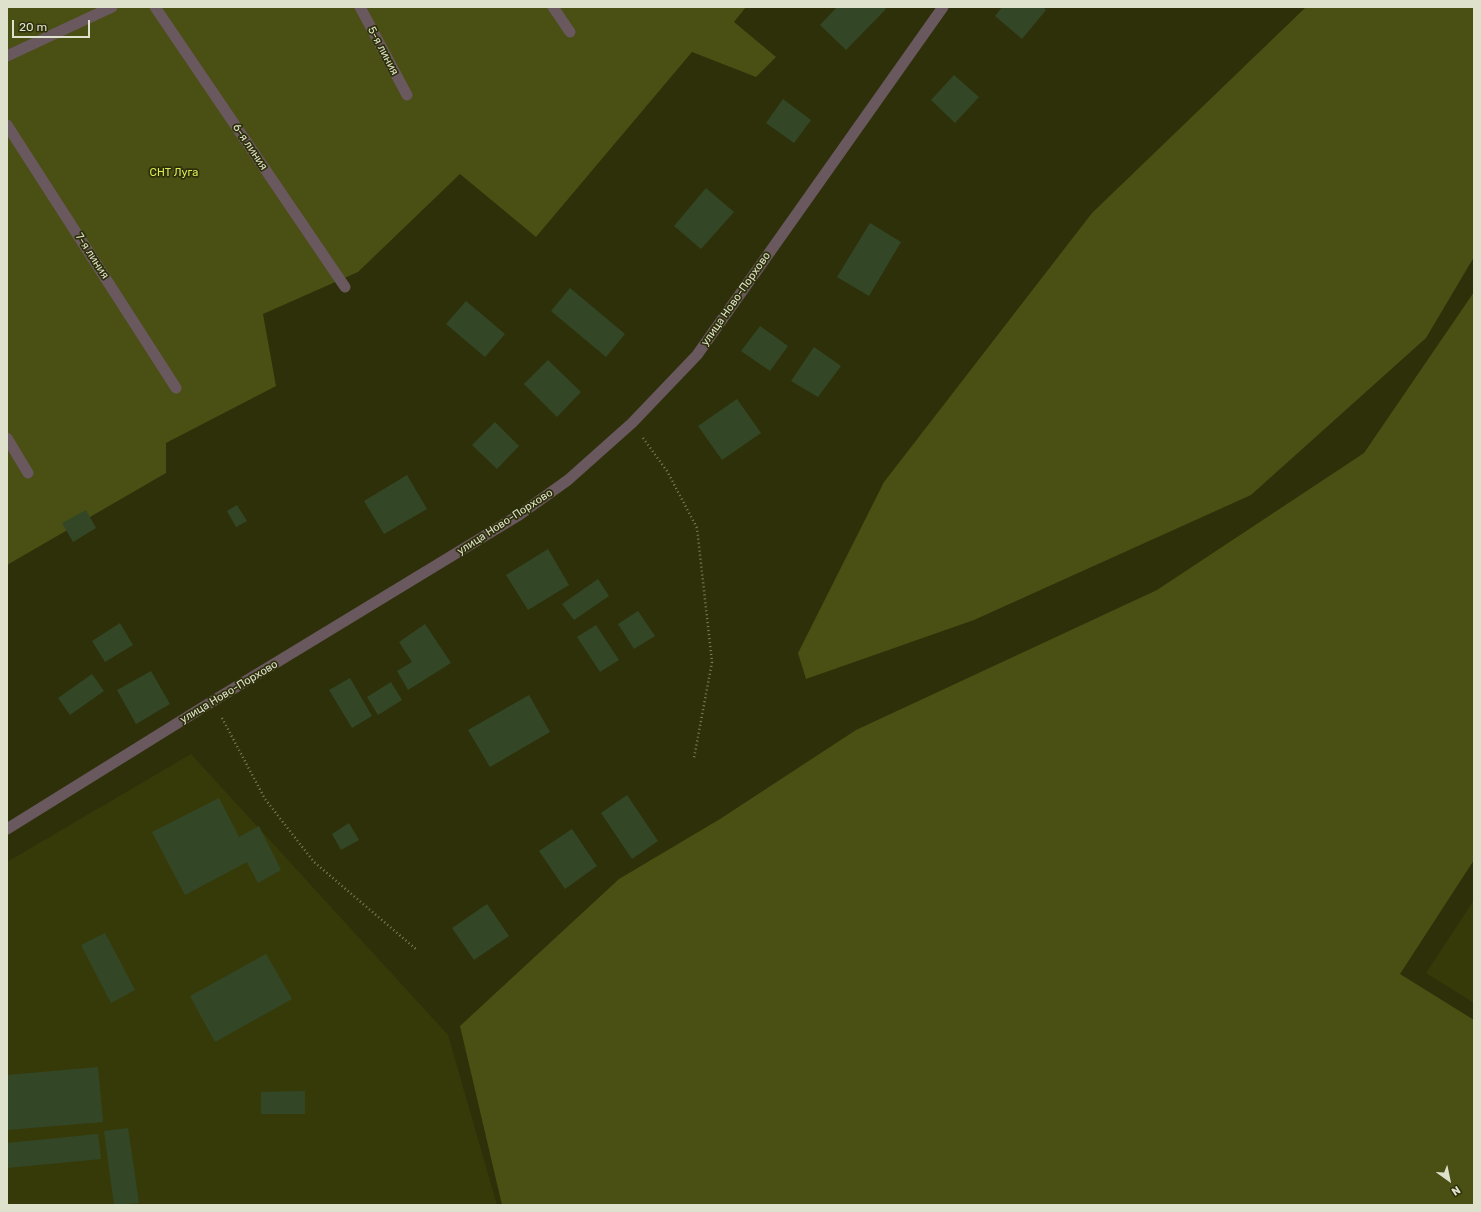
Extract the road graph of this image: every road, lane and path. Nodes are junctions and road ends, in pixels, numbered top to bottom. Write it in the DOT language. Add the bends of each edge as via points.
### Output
graph roads {
  1 [pos="155,7"];
  2 [pos="360,7"];
  3 [pos="553,7"];
  4 [pos="943,7"];
  5 [pos="109,8"];
  6 [pos="570,32"];
  7 [pos="7,56"];
  8 [pos="407,95"];
  9 [pos="7,125"];
  10 [pos="345,287"];
  11 [pos="176,388"];
  12 [pos="632,423"];
  13 [pos="7,438"];
  14 [pos="28,473"];
  15 [pos="213,701"];
  16 [pos="694,758"];
  17 [pos="7,829"];
  18 [pos="418,950"];
  1 -- 10 [label="street, 6-я линия"];
  2 -- 8 [label="street, 5-я линия"];
  3 -- 6 [label="street"];
  4 -- 12 [label="street, улица Ново-Порхово" via="697,355"];
  5 -- 7 [label="street"];
  9 -- 11 [label="street, 7-я линия"];
  12 -- 15 [label="street, улица Ново-Порхово" via="568,480 519,515"];
  12 -- 16 [label="path" via="667,471 697,528 712,662"];
  13 -- 14 [label="street"];
  15 -- 17 [label="street, улица Ново-Порхово"];
  15 -- 18 [label="path" via="265,799 314,862"];
}
